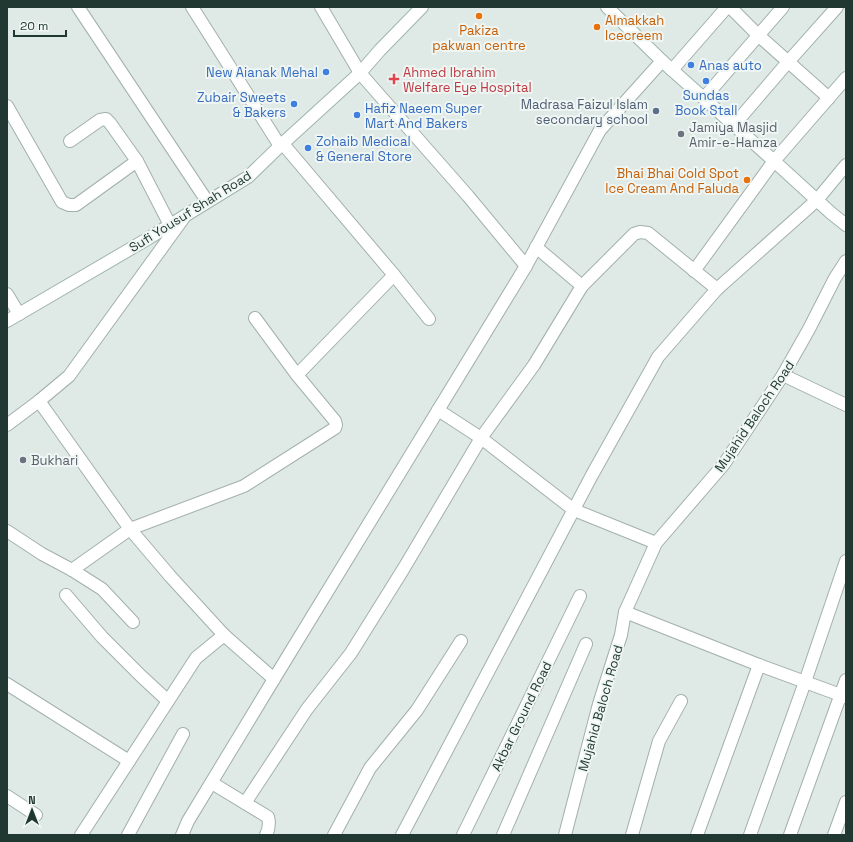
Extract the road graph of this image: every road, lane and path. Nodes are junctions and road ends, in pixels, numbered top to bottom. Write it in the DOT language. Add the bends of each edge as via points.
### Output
graph roads {
  1 [pos="78,7"];
  2 [pos="192,7"];
  3 [pos="321,7"];
  4 [pos="422,7"];
  5 [pos="607,7"];
  6 [pos="729,7"];
  7 [pos="783,7"];
  8 [pos="837,7"];
  9 [pos="758,34"];
  10 [pos="662,61"];
  11 [pos="788,62"];
  12 [pos="672,70"];
  13 [pos="360,73"];
  14 [pos="846,78"];
  15 [pos="704,98"];
  16 [pos="829,98"];
  17 [pos="7,106"];
  18 [pos="734,125"];
  19 [pos="12,127"];
  20 [pos="70,141"];
  21 [pos="281,145"];
  22 [pos="137,161"];
  23 [pos="774,161"];
  24 [pos="846,165"];
  25 [pos="817,200"];
  26 [pos="207,201"];
  27 [pos="185,216"];
  28 [pos="170,225"];
  29 [pos="846,226"];
  30 [pos="536,247"];
  31 [pos="846,261"];
  32 [pos="526,266"];
  33 [pos="694,271"];
  34 [pos="394,274"];
  35 [pos="582,286"];
  36 [pos="717,290"];
  37 [pos="7,294"];
  38 [pos="19,314"];
  39 [pos="255,318"];
  40 [pos="429,319"];
  41 [pos="7,320"];
  42 [pos="297,375"];
  43 [pos="783,375"];
  44 [pos="40,401"];
  45 [pos="846,405"];
  46 [pos="438,410"];
  47 [pos="7,425"];
  48 [pos="481,438"];
  49 [pos="574,510"];
  50 [pos="130,529"];
  51 [pos="7,530"];
  52 [pos="656,543"];
  53 [pos="846,561"];
  54 [pos="72,570"];
  55 [pos="66,595"];
  56 [pos="580,596"];
  57 [pos="625,612"];
  58 [pos="133,622"];
  59 [pos="224,634"];
  60 [pos="461,641"];
  61 [pos="586,644"];
  62 [pos="759,665"];
  63 [pos="274,679"];
  64 [pos="846,680"];
  65 [pos="805,682"];
  66 [pos="7,684"];
  67 [pos="843,696"];
  68 [pos="168,701"];
  69 [pos="681,701"];
  70 [pos="184,734"];
  71 [pos="129,761"];
  72 [pos="212,783"];
  73 [pos="7,796"];
  74 [pos="846,802"];
  75 [pos="245,803"];
  76 [pos="36,815"];
  77 [pos="81,835"];
  78 [pos="128,835"];
  79 [pos="182,835"];
  80 [pos="266,835"];
  81 [pos="334,835"];
  82 [pos="402,835"];
  83 [pos="463,835"];
  84 [pos="502,835"];
  85 [pos="565,835"];
  86 [pos="632,835"];
  87 [pos="697,835"];
  88 [pos="750,835"];
  89 [pos="790,835"];
  90 [pos="834,835"];
  1 -- 26 [label="street"];
  2 -- 21 [label="street"];
  3 -- 13 [label="street"];
  4 -- 13 [label="street, Sufi Yousuf Shah Road"];
  5 -- 10 [label="street"];
  6 -- 9 [label="street"];
  6 -- 12 [label="street"];
  7 -- 9 [label="street"];
  8 -- 11 [label="street"];
  9 -- 11 [label="street"];
  9 -- 15 [label="street"];
  10 -- 12 [label="street"];
  10 -- 30 [label="street" via="600,130"];
  11 -- 16 [label="street"];
  11 -- 18 [label="street"];
  12 -- 15 [label="street"];
  13 -- 21 [label="street, Sufi Yousuf Shah Road"];
  13 -- 32 [label="street"];
  14 -- 16 [label="street"];
  15 -- 18 [label="street"];
  16 -- 23 [label="street"];
  17 -- 19 [label="street"];
  18 -- 23 [label="street"];
  19 -- 22 [label="street" via="62,202 69,205 76,205"];
  20 -- 22 [label="street" via="100,120 106,120"];
  21 -- 26 [label="street, Sufi Yousuf Shah Road" via="248,177"];
  21 -- 34 [label="street"];
  22 -- 28 [label="street"];
  23 -- 25 [label="street"];
  23 -- 33 [label="street"];
  24 -- 25 [label="street"];
  25 -- 29 [label="street"];
  25 -- 36 [label="street"];
  26 -- 27 [label="street, Sufi Yousuf Shah Road"];
  27 -- 28 [label="street, Sufi Yousuf Shah Road"];
  27 -- 44 [label="street" via="69,376"];
  28 -- 38 [label="street, Sufi Yousuf Shah Road"];
  30 -- 32 [label="street"];
  30 -- 35 [label="street"];
  31 -- 43 [label="street, Mujahid Baloch Road"];
  32 -- 46 [label="street"];
  33 -- 35 [label="street" via="648,234 640,232 634,234"];
  33 -- 36 [label="street"];
  34 -- 40 [label="street"];
  34 -- 42 [label="street"];
  35 -- 48 [label="street" via="534,365"];
  36 -- 49 [label="street" via="658,357"];
  37 -- 38 [label="street"];
  38 -- 41 [label="street, Sufi Yousuf Shah Road"];
  39 -- 42 [label="street"];
  42 -- 50 [label="street" via="335,421 334,428 244,486"];
  43 -- 45 [label="street"];
  43 -- 52 [label="street, Mujahid Baloch Road" via="724,464"];
  44 -- 47 [label="street"];
  44 -- 50 [label="street"];
  46 -- 48 [label="street"];
  46 -- 63 [label="street"];
  48 -- 49 [label="street"];
  48 -- 75 [label="street" via="351,653 306,709"];
  49 -- 52 [label="street"];
  49 -- 82 [label="street"];
  50 -- 54 [label="street"];
  50 -- 59 [label="street"];
  51 -- 54 [label="street" via="42,554"];
  52 -- 57 [label="street, Mujahid Baloch Road"];
  53 -- 65 [label="street"];
  54 -- 58 [label="street" via="102,589"];
  55 -- 68 [label="street" via="102,637"];
  56 -- 83 [label="street, Akbar Ground Road"];
  57 -- 62 [label="street"];
  57 -- 85 [label="street, Mujahid Baloch Road" via="621,635 599,704"];
  59 -- 63 [label="street"];
  59 -- 68 [label="street" via="196,658"];
  60 -- 81 [label="street" via="417,710 370,768"];
  61 -- 84 [label="street"];
  62 -- 65 [label="street"];
  62 -- 87 [label="street"];
  63 -- 72 [label="street"];
  64 -- 67 [label="street"];
  65 -- 67 [label="street"];
  65 -- 88 [label="street"];
  66 -- 71 [label="street"];
  67 -- 89 [label="street"];
  68 -- 71 [label="street"];
  69 -- 86 [label="street" via="659,741"];
  70 -- 78 [label="street"];
  71 -- 77 [label="street"];
  72 -- 75 [label="street"];
  72 -- 79 [label="street"];
  73 -- 76 [label="street"];
  74 -- 90 [label="street"];
  75 -- 80 [label="street" via="268,817 270,823"];
}
